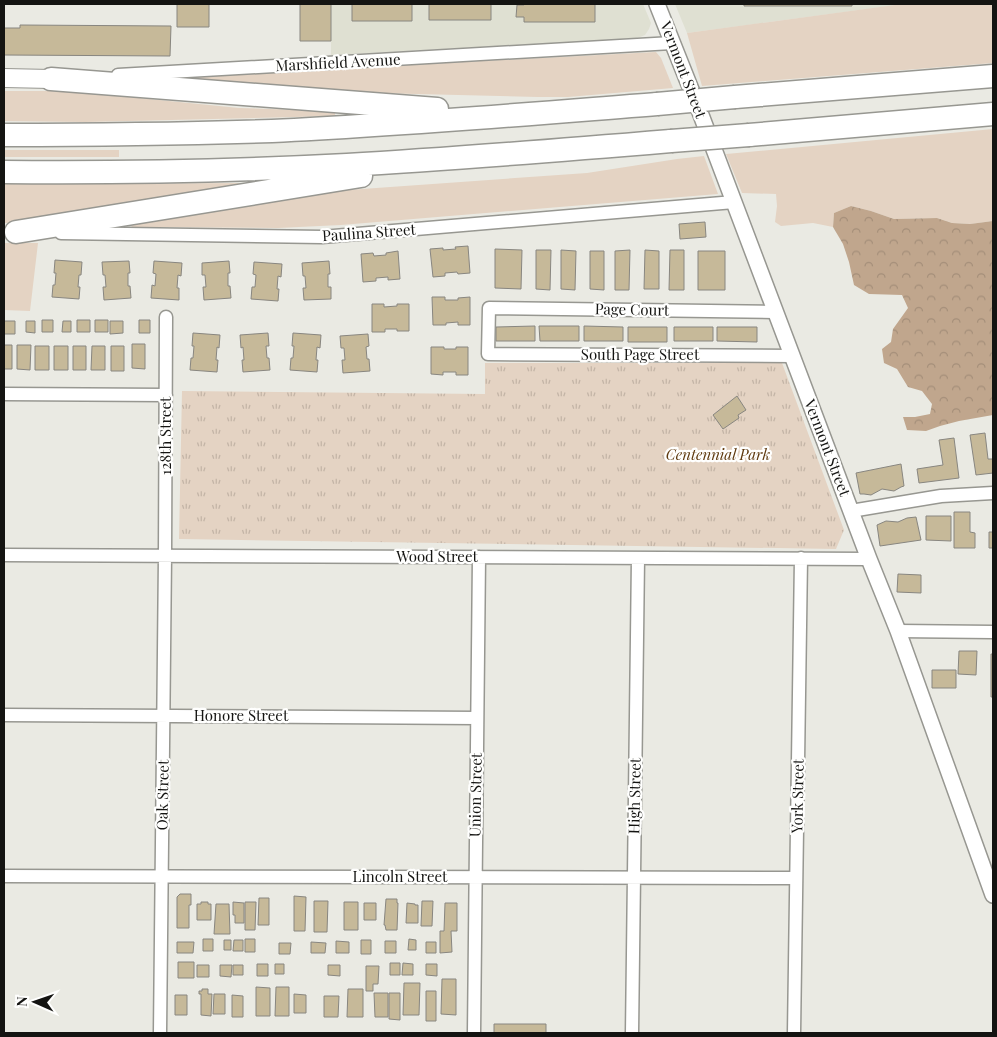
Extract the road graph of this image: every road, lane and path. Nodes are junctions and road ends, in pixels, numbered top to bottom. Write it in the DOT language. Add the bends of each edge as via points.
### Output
graph roads {
  1 [pos="658,4"];
  2 [pos="672,43"];
  3 [pos="993,76"];
  4 [pos="4,78"];
  5 [pos="51,79"];
  6 [pos="993,114"];
  7 [pos="511,115"];
  8 [pos="4,136"];
  9 [pos="578,149"];
  10 [pos="4,172"];
  11 [pos="734,202"];
  12 [pos="10,232"];
  13 [pos="775,312"];
  14 [pos="166,317"];
  15 [pos="488,354"];
  16 [pos="792,356"];
  17 [pos="4,394"];
  18 [pos="166,395"];
  19 [pos="993,493"];
  20 [pos="851,511"];
  21 [pos="4,556"];
  22 [pos="165,556"];
  23 [pos="479,557"];
  24 [pos="638,558"];
  25 [pos="801,558"];
  26 [pos="869,559"];
  27 [pos="898,631"];
  28 [pos="993,632"];
  29 [pos="4,715"];
  30 [pos="164,716"];
  31 [pos="477,718"];
  32 [pos="4,876"];
  33 [pos="162,877"];
  34 [pos="476,878"];
  35 [pos="634,878"];
  36 [pos="796,878"];
  37 [pos="993,895"];
  38 [pos="160,1033"];
  39 [pos="474,1033"];
  40 [pos="632,1033"];
  41 [pos="794,1033"];
  1 -- 2 [label="street, Vermont Street"];
  2 -- 5 [label="street, Marshfield Avenue"];
  2 -- 11 [label="street, Vermont Street"];
  3 -- 7 [label="highway, bridge"];
  4 -- 5 [label="main road, Marshfield Avenue"];
  5 -- 7 [label="highway"];
  6 -- 9 [label="highway, bridge"];
  7 -- 8 [label="highway" via="272,131"];
  9 -- 10 [label="highway" via="281,168"];
  9 -- 12 [label="highway" via="370,175"];
  11 -- 12 [label="street, Paulina Street" via="322,237"];
  11 -- 13 [label="street, Vermont Street"];
  13 -- 15 [label="street, Page Court" via="489,308"];
  13 -- 16 [label="street, Vermont Street"];
  14 -- 18 [label="street, 128th Street"];
  15 -- 16 [label="street, South Page Street"];
  16 -- 20 [label="street, Vermont Street"];
  17 -- 18 [label="street"];
  18 -- 22 [label="street, 128th Street"];
  19 -- 20 [label="street" via="940,496"];
  20 -- 26 [label="street, Vermont Street"];
  21 -- 22 [label="street, Wood Street"];
  22 -- 23 [label="street, Wood Street"];
  22 -- 30 [label="street, Oak Street"];
  23 -- 24 [label="street, Wood Street"];
  23 -- 31 [label="street, Union Street"];
  24 -- 25 [label="street, Wood Street"];
  24 -- 35 [label="street, High Street"];
  25 -- 26 [label="street, Wood Street"];
  25 -- 36 [label="street, York Street"];
  26 -- 27 [label="street, Vermont Street"];
  27 -- 28 [label="street"];
  27 -- 37 [label="street, Vermont Street"];
  29 -- 30 [label="street, Honore Street"];
  30 -- 31 [label="street, Honore Street"];
  30 -- 33 [label="street, Oak Street"];
  31 -- 34 [label="street, Union Street"];
  32 -- 33 [label="street, Lincoln Street"];
  33 -- 34 [label="street, Lincoln Street"];
  33 -- 38 [label="street, Oak Street"];
  34 -- 35 [label="street, Lincoln Street"];
  34 -- 39 [label="street, Union Street"];
  35 -- 36 [label="street, Lincoln Street"];
  35 -- 40 [label="street, High Street"];
  36 -- 41 [label="street, York Street"];
}
